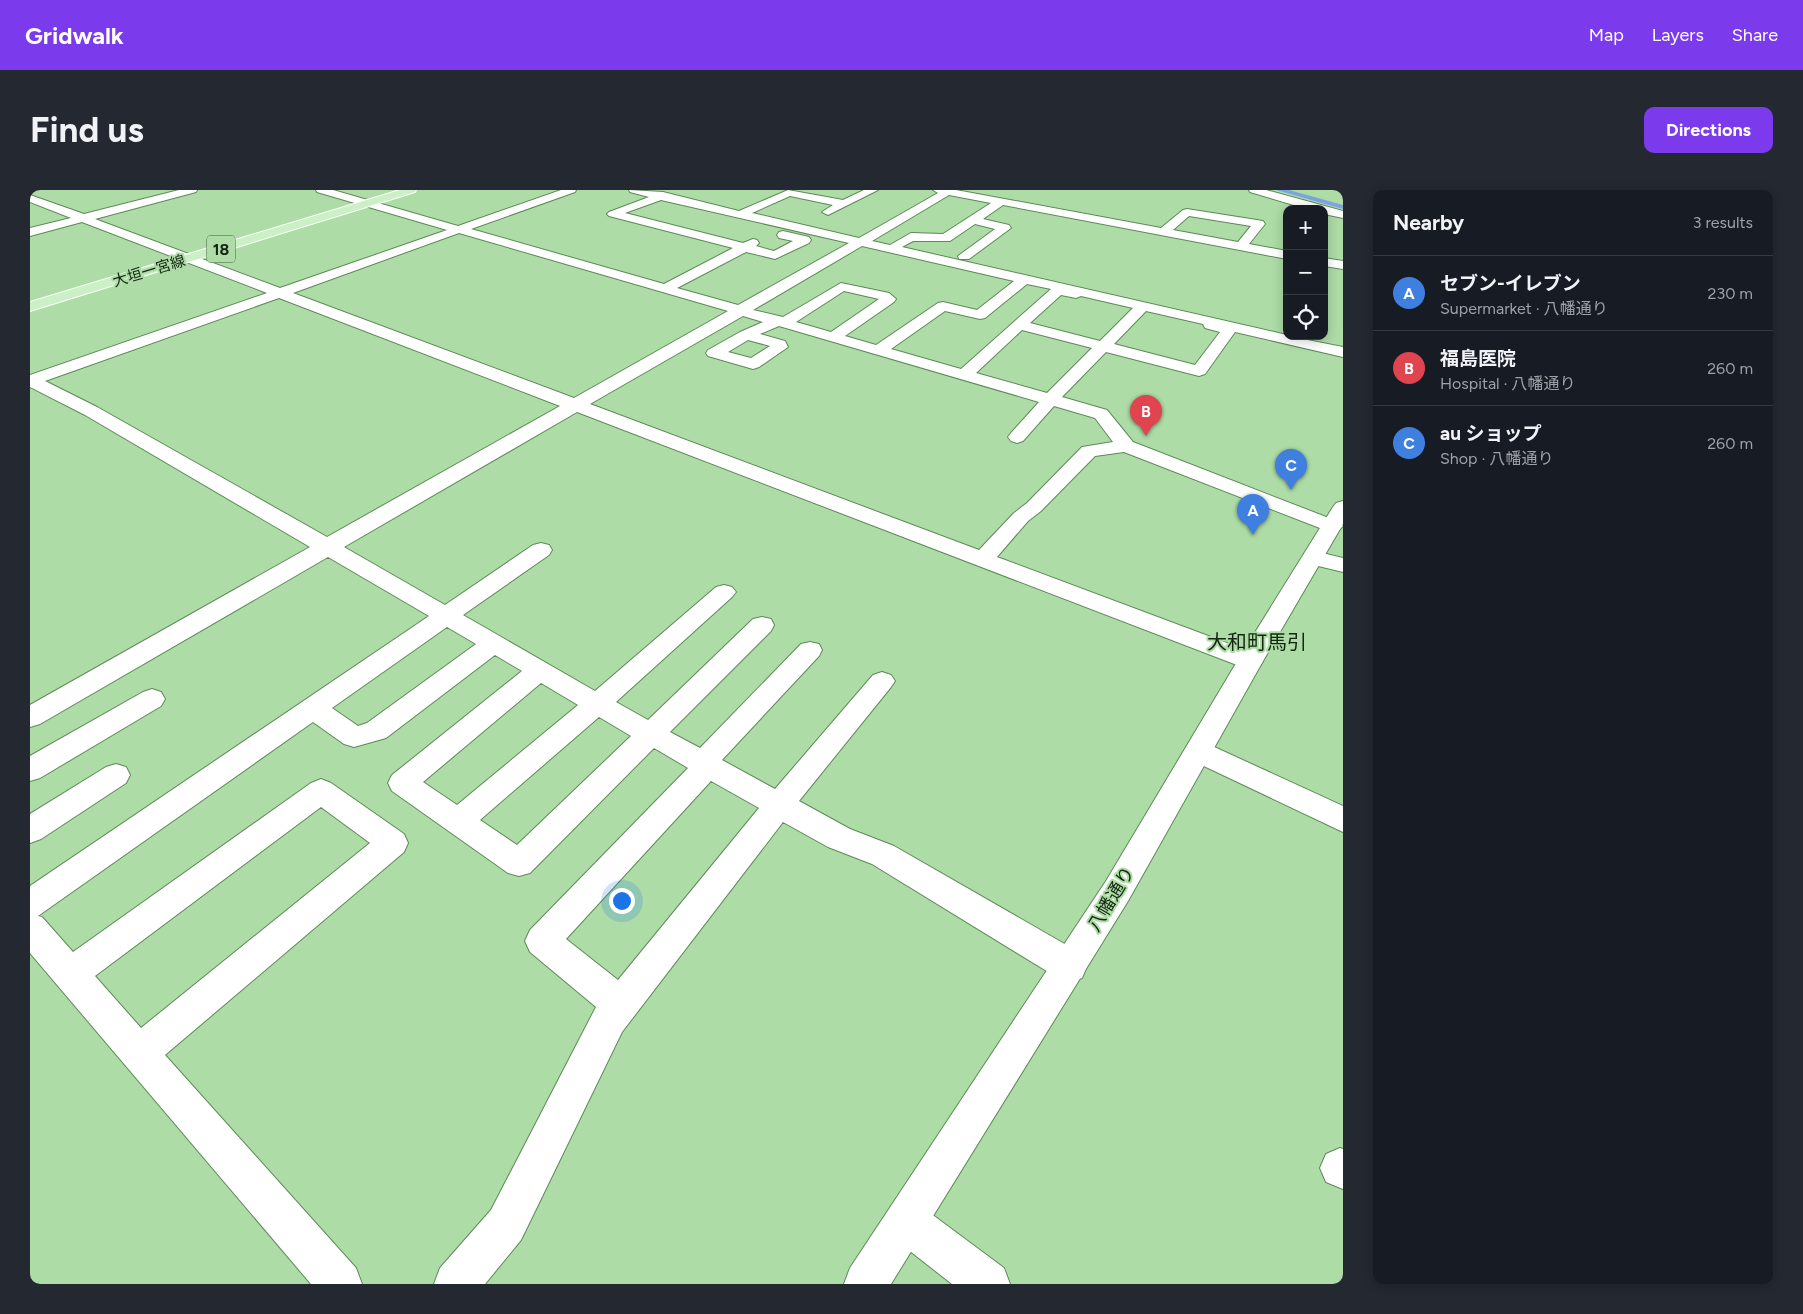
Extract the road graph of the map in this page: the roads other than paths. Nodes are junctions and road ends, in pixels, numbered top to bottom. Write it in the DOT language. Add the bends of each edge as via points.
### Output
graph roads {
  1 [pos="192,190"];
  2 [pos="321,190"];
  3 [pos="398,190"];
  4 [pos="411,190"];
  5 [pos="571,190"];
  6 [pos="634,190"];
  7 [pos="676,190"];
  8 [pos="873,190"];
  9 [pos="1254,190"];
  10 [pos="945,191"];
  11 [pos="709,193"];
  12 [pos="661,196"];
  13 [pos="30,198"];
  14 [pos="365,202"];
  15 [pos="643,202"];
  16 [pos="687,202"];
  17 [pos="1000,202"];
  18 [pos="845,204"];
  19 [pos="1306,205"];
  20 [pos="1328,211"];
  21 [pos="741,214"];
  22 [pos="1343,215"];
  23 [pos="82,218"];
  24 [pos="974,220"];
  25 [pos="798,227"];
  26 [pos="458,230"];
  27 [pos="30,232"];
  28 [pos="1163,232"];
  29 [pos="775,233"];
  30 [pos="860,241"];
  31 [pos="1241,246"];
  32 [pos="744,248"];
  33 [pos="892,248"];
  34 [pos="1283,254"];
  35 [pos="964,256"];
  36 [pos="186,257"];
  37 [pos="1328,263"];
  38 [pos="1343,265"];
  39 [pos="1025,279"];
  40 [pos="665,289"];
  41 [pos="278,293"];
  42 [pos="30,301"];
  43 [pos="30,307"];
  44 [pos="735,308"];
  45 [pos="1140,309"];
  46 [pos="782,322"];
  47 [pos="1019,325"];
  48 [pos="745,335"];
  49 [pos="833,337"];
  50 [pos="672,340"];
  51 [pos="1104,346"];
  52 [pos="879,350"];
  53 [pos="1343,352"];
  54 [pos="965,374"];
  55 [pos="30,380"];
  56 [pos="1051,399"];
  57 [pos="575,405"];
  58 [pos="1017,437"];
  59 [pos="1126,446"];
  60 [pos="1338,517"];
  61 [pos="326,547"];
  62 [pos="541,550"];
  63 [pos="982,560"];
  64 [pos="1329,561"];
  65 [pos="724,592"];
  66 [pos="448,616"];
  67 [pos="762,625"];
  68 [pos="493,644"];
  69 [pos="810,650"];
  70 [pos="1250,661"];
  71 [pos="539,671"];
  72 [pos="882,681"];
  73 [pos="152,699"];
  74 [pos="597,704"];
  75 [pos="313,709"];
  76 [pos="30,717"];
  77 [pos="651,734"];
  78 [pos="1199,751"];
  79 [pos="705,764"];
  80 [pos="30,770"];
  81 [pos="116,776"];
  82 [pos="780,806"];
  83 [pos="1343,820"];
  84 [pos="458,821"];
  85 [pos="30,830"];
  86 [pos="30,904"];
  87 [pos="30,928"];
  88 [pos="1070,966"];
  89 [pos="70,974"];
  90 [pos="620,1005"];
  91 [pos="139,1053"];
  92 [pos="907,1222"];
  93 [pos="340,1284"];
  94 [pos="456,1284"];
  95 [pos="866,1284"];
  96 [pos="988,1284"];
  1 -- 23 [label="street"];
  2 -- 14 [label="street"];
  3 -- 14 [label="main road, 大垣一宮線 / 18"];
  4 -- 14 [label="main road, 大垣一宮線 / 18"];
  5 -- 26 [label="street"];
  6 -- 12 [label="street"];
  7 -- 12 [label="street"];
  8 -- 18 [label="street"];
  9 -- 19 [label="street"];
  10 -- 17 [label="street"];
  10 -- 30 [label="street"];
  11 -- 16 [label="street"];
  12 -- 15 [label="street"];
  12 -- 16 [label="street"];
  13 -- 23 [label="street"];
  14 -- 26 [label="street"];
  14 -- 36 [label="main road, 大垣一宮線 / 18"];
  15 -- 29 [label="street"];
  15 -- 32 [label="street" via="613,214"];
  16 -- 21 [label="street"];
  17 -- 24 [label="street"];
  17 -- 28 [label="street"];
  18 -- 21 [label="street" via="789,193"];
  18 -- 25 [label="street"];
  20 -- 22 [label="street"];
  21 -- 25 [label="street"];
  23 -- 27 [label="street"];
  23 -- 36 [label="street"];
  24 -- 33 [label="street" via="946,238 912,237"];
  24 -- 35 [label="street" via="1005,228"];
  25 -- 30 [label="street"];
  26 -- 40 [label="street"];
  26 -- 41 [label="street"];
  28 -- 31 [label="street"];
  28 -- 31 [label="street" via="1187,212 1258,224"];
  29 -- 32 [label="street"];
  29 -- 32 [label="street" via="805,240 775,255"];
  30 -- 33 [label="street"];
  30 -- 44 [label="street"];
  31 -- 34 [label="street"];
  32 -- 40 [label="street"];
  33 -- 39 [label="street"];
  36 -- 41 [label="street"];
  36 -- 42 [label="main road, 大垣一宮線 / 18"];
  36 -- 43 [label="main road, 大垣一宮線 / 18"];
  37 -- 38 [label="street"];
  39 -- 52 [label="street" via="980,315 944,306"];
  39 -- 53 [label="street"];
  40 -- 44 [label="street"];
  41 -- 55 [label="street"];
  41 -- 57 [label="street"];
  44 -- 46 [label="street"];
  44 -- 50 [label="street"];
  44 -- 57 [label="street"];
  45 -- 47 [label="street" via="1058,290"];
  45 -- 51 [label="street"];
  45 -- 51 [label="street" via="1230,329 1199,371"];
  46 -- 48 [label="street" via="757,328"];
  46 -- 49 [label="street"];
  46 -- 49 [label="street" via="841,287 889,299"];
  47 -- 51 [label="street"];
  47 -- 54 [label="street"];
  49 -- 52 [label="street"];
  51 -- 56 [label="street"];
  52 -- 54 [label="street"];
  54 -- 56 [label="street"];
  55 -- 61 [label="street" via="91,411"];
  56 -- 58 [label="street"];
  56 -- 59 [label="street" via="1101,414"];
  57 -- 61 [label="street"];
  57 -- 63 [label="street"];
  59 -- 60 [label="street"];
  59 -- 63 [label="street" via="1089,451 1020,517"];
  60 -- 64 [label="street, 八幡通り"];
  61 -- 66 [label="street"];
  61 -- 76 [label="street"];
  62 -- 66 [label="street"];
  63 -- 70 [label="street"];
  64 -- 70 [label="street, 八幡通り"];
  65 -- 74 [label="street"];
  66 -- 68 [label="street"];
  66 -- 75 [label="street"];
  67 -- 77 [label="street"];
  68 -- 71 [label="street"];
  68 -- 75 [label="street" via="376,731 354,737"];
  69 -- 79 [label="street"];
  70 -- 78 [label="street, 八幡通り"];
  71 -- 74 [label="street"];
  71 -- 84 [label="street" via="402,783"];
  72 -- 82 [label="street"];
  73 -- 80 [label="street"];
  74 -- 77 [label="street"];
  74 -- 84 [label="street"];
  75 -- 86 [label="street"];
  77 -- 79 [label="street"];
  77 -- 84 [label="street" via="519,863"];
  78 -- 83 [label="street"];
  78 -- 88 [label="street, 八幡通り"];
  79 -- 82 [label="street"];
  79 -- 90 [label="street" via="542,941"];
  81 -- 85 [label="street"];
  82 -- 88 [label="street" via="839,838 883,855"];
  82 -- 90 [label="street"];
  87 -- 89 [label="street"];
  88 -- 92 [label="street, 八幡通り"];
  89 -- 91 [label="street"];
  89 -- 91 [label="street" via="321,791 393,844"];
  90 -- 94 [label="street" via="609,1020 506,1225"];
  91 -- 93 [label="street"];
  92 -- 95 [label="street, 八幡通り"];
  92 -- 96 [label="street"];
}
